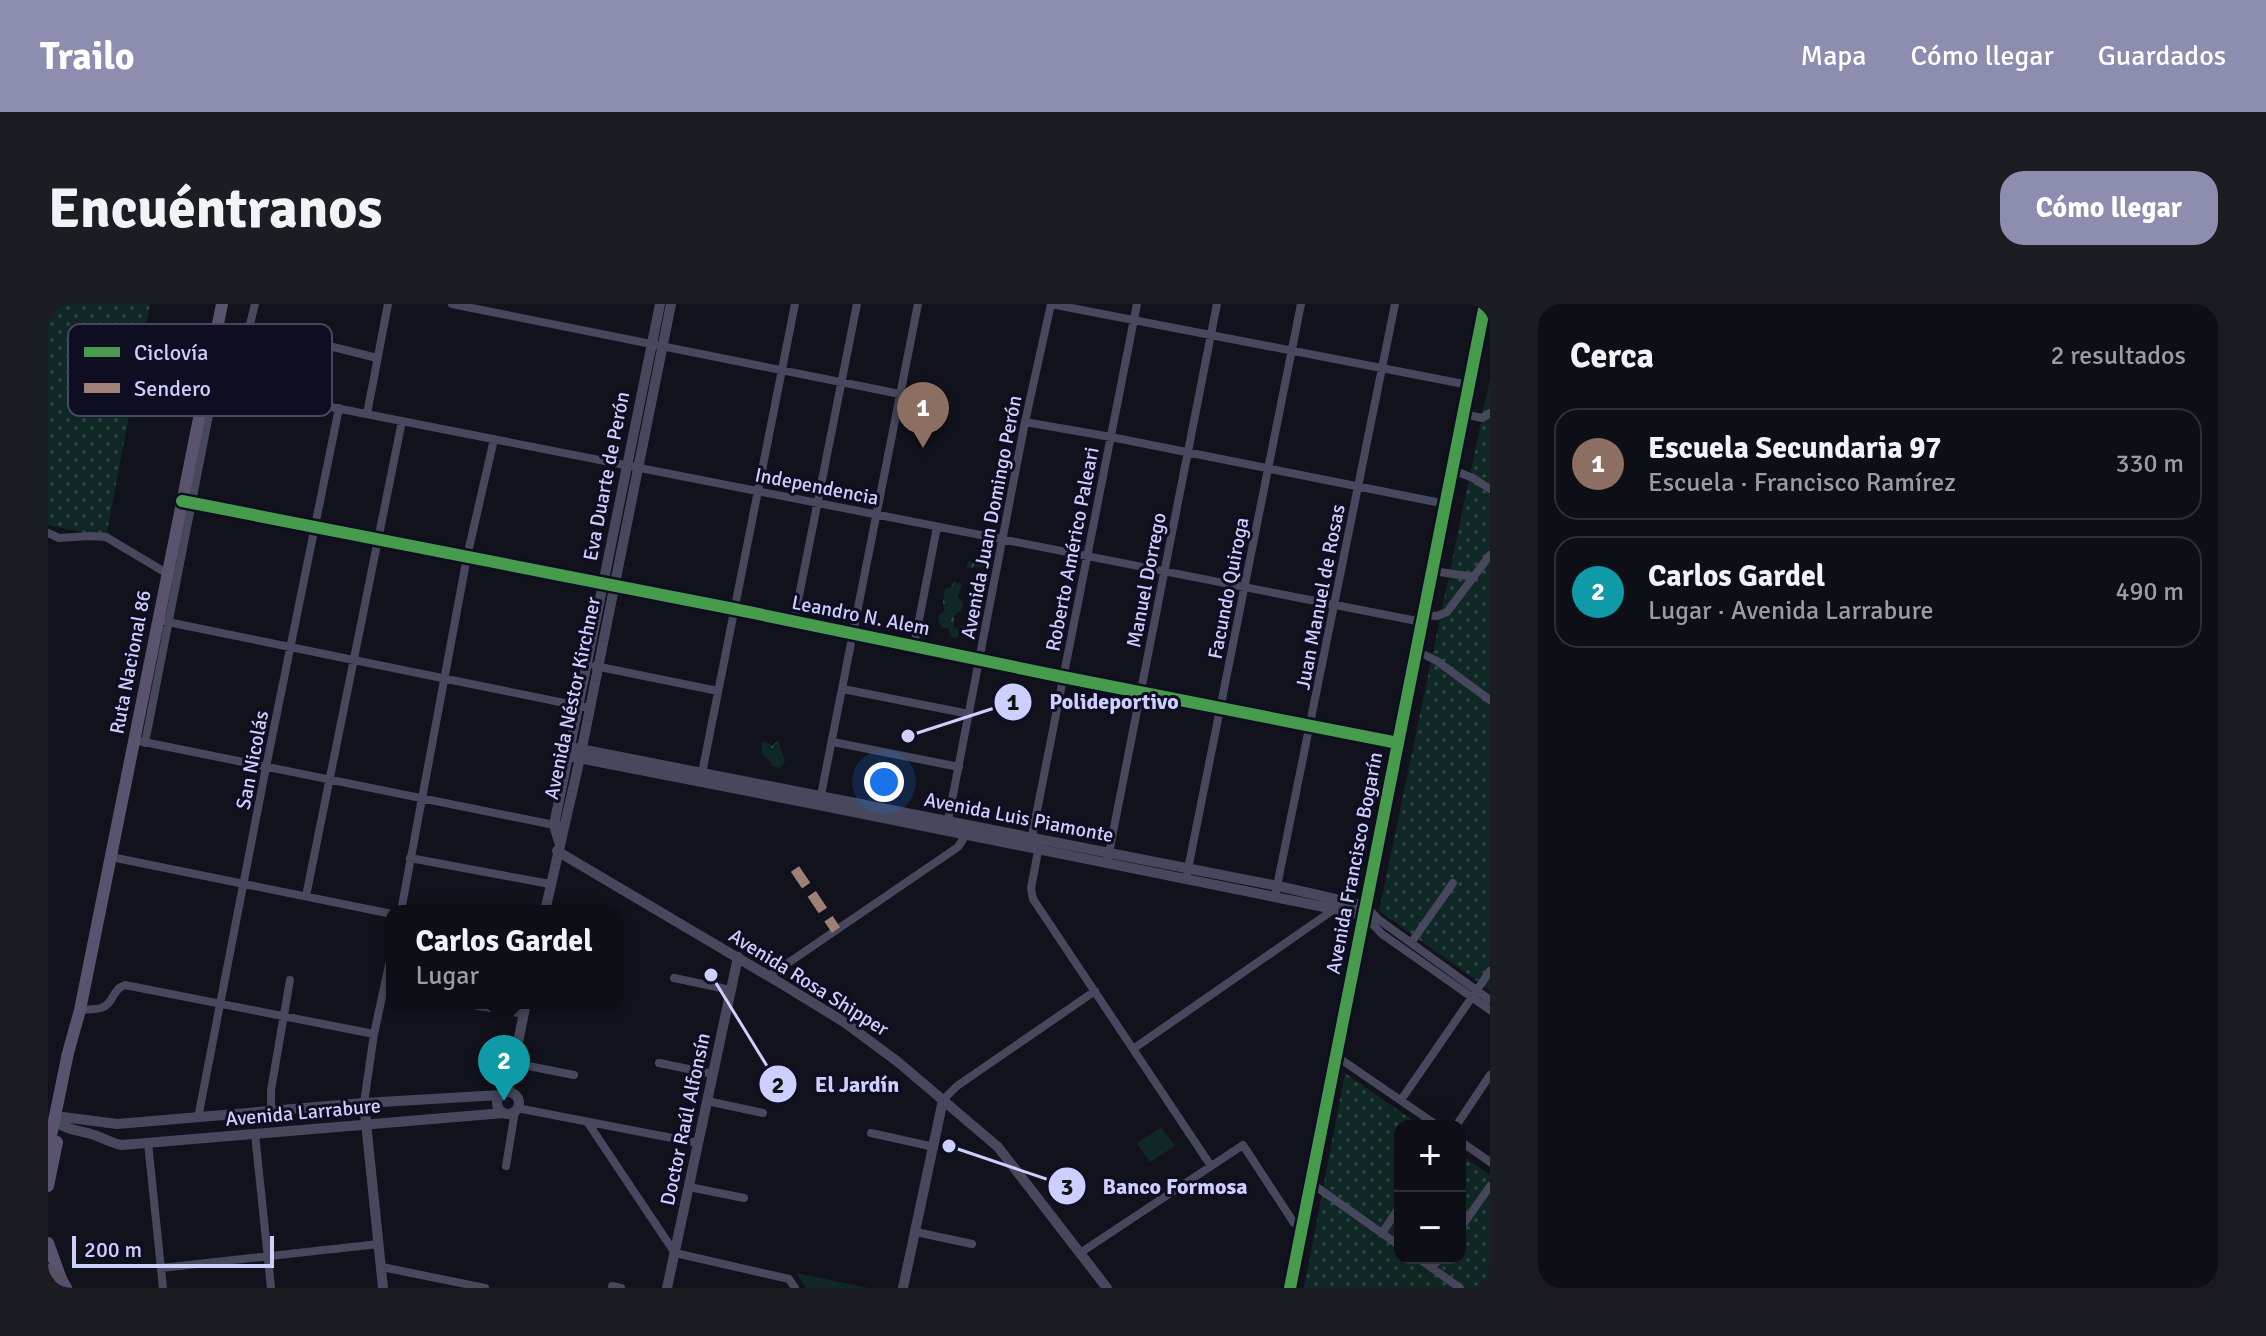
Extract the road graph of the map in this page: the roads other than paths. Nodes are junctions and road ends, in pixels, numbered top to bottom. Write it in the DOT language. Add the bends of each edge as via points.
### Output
graph roads {
  1 [pos="222,304"];
  2 [pos="255,304"];
  3 [pos="388,304"];
  4 [pos="452,304"];
  5 [pos="660,304"];
  6 [pos="671,304"];
  7 [pos="795,304"];
  8 [pos="857,304"];
  9 [pos="918,304"];
  10 [pos="1051,304"];
  11 [pos="1137,304"];
  12 [pos="1217,304"];
  13 [pos="1301,304"];
  14 [pos="1395,304"];
  15 [pos="1485,304"];
  16 [pos="1134,320"];
  17 [pos="219,324"];
  18 [pos="250,324"];
  19 [pos="1211,335"];
  20 [pos="657,344"];
  21 [pos="332,347"];
  22 [pos="1292,350"];
  23 [pos="377,358"];
  24 [pos="1382,368"];
  25 [pos="782,370"];
  26 [pos="841,383"];
  27 [pos="1469,385"];
  28 [pos="900,394"];
  29 [pos="332,407"];
  30 [pos="339,408"];
  31 [pos="1490,413"];
  32 [pos="367,414"];
  33 [pos="1464,414"];
  34 [pos="204,416"];
  35 [pos="402,421"];
  36 [pos="1025,422"];
  37 [pos="1111,437"];
  38 [pos="494,439"];
  39 [pos="1188,452"];
  40 [pos="632,467"];
  41 [pos="1268,468"];
  42 [pos="1453,470"];
  43 [pos="1358,486"];
  44 [pos="1490,489"];
  45 [pos="757,490"];
  46 [pos="187,502"];
  47 [pos="817,503"];
  48 [pos="1446,504"];
  49 [pos="877,515"];
  50 [pos="315,526"];
  51 [pos="937,527"];
  52 [pos="48,533"];
  53 [pos="379,540"];
  54 [pos="1003,540"];
  55 [pos="1490,555"];
  56 [pos="467,557"];
  57 [pos="1087,557"];
  58 [pos="1433,571"];
  59 [pos="1164,572"];
  60 [pos="168,574"];
  61 [pos="1474,577"];
  62 [pos="608,585"];
  63 [pos="1245,587"];
  64 [pos="1335,605"];
  65 [pos="734,609"];
  66 [pos="1423,618"];
  67 [pos="163,621"];
  68 [pos="794,621"];
  69 [pos="854,634"];
  70 [pos="914,646"];
  71 [pos="291,647"];
  72 [pos="1417,651"];
  73 [pos="980,659"];
  74 [pos="354,660"];
  75 [pos="592,665"];
  76 [pos="1063,677"];
  77 [pos="444,679"];
  78 [pos="843,689"];
  79 [pos="718,691"];
  80 [pos="1140,693"];
  81 [pos="1488,695"];
  82 [pos="584,707"];
  83 [pos="1221,708"];
  84 [pos="969,714"];
  85 [pos="1310,726"];
  86 [pos="140,742"];
  87 [pos="833,742"];
  88 [pos="1398,743"];
  89 [pos="575,752"];
  90 [pos="266,767"];
  91 [pos="959,767"];
  92 [pos="701,777"];
  93 [pos="329,780"];
  94 [pos="421,799"];
  95 [pos="820,800"];
  96 [pos="559,826"];
  97 [pos="947,826"];
  98 [pos="968,830"];
  99 [pos="1035,844"];
  100 [pos="558,846"];
  101 [pos="111,857"];
  102 [pos="410,858"];
  103 [pos="1108,858"];
  104 [pos="1187,874"];
  105 [pos="245,883"];
  106 [pos="1453,883"];
  107 [pos="550,884"];
  108 [pos="1276,891"];
  109 [pos="306,896"];
  110 [pos="1339,904"];
  111 [pos="402,905"];
  112 [pos="546,905"];
  113 [pos="1365,911"];
  114 [pos="386,913"];
  115 [pos="1411,943"];
  116 [pos="738,957"];
  117 [pos="1490,971"];
  118 [pos="769,976"];
  119 [pos="674,978"];
  120 [pos="290,980"];
  121 [pos="731,990"];
  122 [pos="1095,991"];
  123 [pos="1474,994"];
  124 [pos="386,996"];
  125 [pos="1490,1000"];
  126 [pos="221,1004"];
  127 [pos="525,1009"];
  128 [pos="80,1010"];
  129 [pos="1490,1010"];
  130 [pos="283,1017"];
  131 [pos="374,1034"];
  132 [pos="1133,1049"];
  133 [pos="1336,1056"];
  134 [pos="513,1063"];
  135 [pos="659,1063"];
  136 [pos="713,1074"];
  137 [pos="574,1075"];
  138 [pos="1490,1075"];
  139 [pos="504,1093"];
  140 [pos="943,1100"];
  141 [pos="1401,1100"];
  142 [pos="707,1101"];
  143 [pos="364,1103"];
  144 [pos="271,1111"];
  145 [pos="512,1111"];
  146 [pos="763,1113"];
  147 [pos="198,1118"];
  148 [pos="56,1120"];
  149 [pos="1429,1120"];
  150 [pos="1460,1120"];
  151 [pos="588,1123"];
  152 [pos="366,1124"];
  153 [pos="109,1125"];
  154 [pos="871,1133"];
  155 [pos="255,1134"];
  156 [pos="106,1140"];
  157 [pos="148,1143"];
  158 [pos="698,1143"];
  159 [pos="1466,1145"];
  160 [pos="934,1147"];
  161 [pos="48,1150"];
  162 [pos="1490,1162"];
  163 [pos="506,1166"];
  164 [pos="1211,1166"];
  165 [pos="1311,1183"];
  166 [pos="48,1186"];
  167 [pos="1490,1186"];
  168 [pos="689,1187"];
  169 [pos="744,1198"];
  170 [pos="1394,1215"];
  171 [pos="1466,1220"];
  172 [pos="1303,1225"];
  173 [pos="916,1232"];
  174 [pos="1382,1233"];
  175 [pos="1394,1242"];
  176 [pos="48,1243"];
  177 [pos="379,1244"];
  178 [pos="972,1244"];
  179 [pos="675,1253"];
  180 [pos="1080,1253"];
  181 [pos="268,1257"];
  182 [pos="1426,1264"];
  183 [pos="1435,1264"];
  184 [pos="382,1267"];
  185 [pos="161,1268"];
  186 [pos="1432,1268"];
  187 [pos="48,1270"];
  188 [pos="64,1283"];
  189 [pos="163,1288"];
  190 [pos="271,1288"];
  191 [pos="383,1288"];
  192 [pos="485,1288"];
  193 [pos="667,1288"];
  194 [pos="795,1288"];
  195 [pos="903,1288"];
  196 [pos="1107,1288"];
  197 [pos="1290,1288"];
  198 [pos="1460,1288"];
  1 -- 17 [label="main road, Ruta Nacional 86"];
  2 -- 18 [label="street"];
  3 -- 23 [label="street"];
  4 -- 20 [label="street"];
  5 -- 20 [label="street, Eva Duarte de Perón"];
  6 -- 20 [label="street"];
  7 -- 25 [label="street"];
  8 -- 26 [label="street"];
  9 -- 28 [label="street"];
  10 -- 16 [label="street"];
  10 -- 36 [label="street, Avenida Juan Domingo Perón"];
  11 -- 16 [label="street, Roberto Américo Paleari"];
  12 -- 19 [label="street, Manuel Dorrego"];
  13 -- 22 [label="street, Facundo Quiroga"];
  14 -- 24 [label="street, Juan Manuel de Rosas"];
  15 -- 27 [label="street, Avenida Francisco Bogarín"];
  16 -- 19 [label="street"];
  16 -- 37 [label="street, Roberto Américo Paleari"];
  19 -- 22 [label="street"];
  19 -- 39 [label="street, Manuel Dorrego"];
  20 -- 25 [label="street"];
  20 -- 40 [label="street, Eva Duarte de Perón"];
  21 -- 23 [label="street"];
  22 -- 24 [label="street"];
  22 -- 41 [label="street, Facundo Quiroga"];
  23 -- 32 [label="street"];
  24 -- 27 [label="street"];
  24 -- 43 [label="street, Juan Manuel de Rosas"];
  25 -- 26 [label="street"];
  25 -- 45 [label="street"];
  26 -- 28 [label="street"];
  26 -- 47 [label="street"];
  27 -- 33 [label="street, Avenida Francisco Bogarín"];
  28 -- 49 [label="street"];
  29 -- 30 [label="street, Independencia"];
  30 -- 32 [label="street, Independencia"];
  30 -- 50 [label="street, San Nicolás"];
  31 -- 33 [label="street" via="1482,418"];
  32 -- 35 [label="street, Independencia"];
  33 -- 42 [label="street, Avenida Francisco Bogarín"];
  34 -- 46 [label="main road, Ruta Nacional 86"];
  35 -- 38 [label="street, Independencia"];
  35 -- 53 [label="street"];
  36 -- 37 [label="street"];
  36 -- 54 [label="street, Avenida Juan Domingo Perón"];
  37 -- 39 [label="street"];
  37 -- 57 [label="street, Roberto Américo Paleari"];
  38 -- 40 [label="street, Independencia"];
  38 -- 56 [label="street"];
  39 -- 41 [label="street"];
  39 -- 59 [label="street, Manuel Dorrego"];
  40 -- 45 [label="street, Independencia"];
  40 -- 62 [label="street, Eva Duarte de Perón"];
  41 -- 43 [label="street"];
  41 -- 63 [label="street, Facundo Quiroga"];
  42 -- 44 [label="street"];
  42 -- 48 [label="street, Avenida Francisco Bogarín"];
  43 -- 48 [label="street"];
  43 -- 64 [label="street, Juan Manuel de Rosas"];
  45 -- 47 [label="street, Independencia"];
  45 -- 65 [label="street"];
  46 -- 50 [label="street, Leandro N. Alem"];
  46 -- 60 [label="main road, Ruta Nacional 86"];
  46 -- 67 [label="street"];
  47 -- 49 [label="street, Independencia"];
  47 -- 68 [label="street"];
  48 -- 58 [label="street, Avenida Francisco Bogarín"];
  49 -- 51 [label="street, Independencia"];
  49 -- 69 [label="street"];
  50 -- 53 [label="street, Leandro N. Alem"];
  50 -- 71 [label="street, San Nicolás"];
  51 -- 54 [label="street, Independencia"];
  51 -- 70 [label="street"];
  52 -- 60 [label="street" via="59,538 106,537"];
  53 -- 56 [label="street, Leandro N. Alem"];
  53 -- 74 [label="street"];
  54 -- 57 [label="street, Independencia"];
  54 -- 73 [label="street, Avenida Juan Domingo Perón"];
  55 -- 61 [label="street"];
  56 -- 62 [label="street, Leandro N. Alem"];
  56 -- 77 [label="street"];
  57 -- 59 [label="street, Independencia"];
  57 -- 76 [label="street, Roberto Américo Paleari"];
  58 -- 61 [label="street"];
  58 -- 66 [label="street, Avenida Francisco Bogarín"];
  59 -- 63 [label="street, Independencia"];
  59 -- 80 [label="street, Manuel Dorrego"];
  60 -- 67 [label="main road, Ruta Nacional 86"];
  61 -- 66 [label="street" via="1447,612"];
  62 -- 65 [label="street, Leandro N. Alem"];
  62 -- 75 [label="street, Eva Duarte de Perón"];
  63 -- 64 [label="street, Independencia"];
  63 -- 83 [label="street, Facundo Quiroga"];
  64 -- 66 [label="street, Independencia"];
  64 -- 85 [label="street, Juan Manuel de Rosas"];
  65 -- 68 [label="street, Leandro N. Alem"];
  65 -- 79 [label="street"];
  66 -- 72 [label="street, Avenida Francisco Bogarín"];
  67 -- 71 [label="street"];
  67 -- 86 [label="main road, Ruta Nacional 86"];
  68 -- 69 [label="street, Leandro N. Alem"];
  69 -- 70 [label="street, Leandro N. Alem"];
  69 -- 78 [label="street"];
  70 -- 73 [label="street, Leandro N. Alem"];
  71 -- 74 [label="street"];
  71 -- 90 [label="street, San Nicolás"];
  72 -- 81 [label="street"];
  72 -- 88 [label="street, Avenida Francisco Bogarín"];
  73 -- 76 [label="street, Leandro N. Alem"];
  73 -- 84 [label="street, Avenida Juan Domingo Perón"];
  74 -- 77 [label="street"];
  74 -- 93 [label="street"];
  75 -- 79 [label="street"];
  75 -- 82 [label="street, Eva Duarte de Perón"];
  76 -- 80 [label="street, Leandro N. Alem"];
  76 -- 99 [label="street, Roberto Américo Paleari"];
  77 -- 82 [label="street"];
  77 -- 94 [label="street"];
  78 -- 84 [label="street"];
  78 -- 87 [label="street"];
  79 -- 92 [label="street"];
  80 -- 83 [label="street, Leandro N. Alem"];
  80 -- 103 [label="street, Manuel Dorrego"];
  82 -- 89 [label="street, Eva Duarte de Perón"];
  83 -- 85 [label="street, Leandro N. Alem"];
  83 -- 104 [label="street, Facundo Quiroga"];
  84 -- 91 [label="street, Avenida Juan Domingo Perón"];
  85 -- 88 [label="street, Leandro N. Alem"];
  85 -- 108 [label="street, Juan Manuel de Rosas"];
  86 -- 90 [label="street"];
  86 -- 101 [label="main road, Ruta Nacional 86"];
  87 -- 91 [label="street"];
  87 -- 95 [label="street"];
  88 -- 113 [label="street, Avenida Francisco Bogarín"];
  89 -- 92 [label="street, Avenida Luis Piamonte"];
  89 -- 96 [label="street, Eva Duarte de Perón"];
  90 -- 93 [label="street"];
  90 -- 105 [label="street, San Nicolás"];
  91 -- 97 [label="street, Avenida Juan Domingo Perón"];
  92 -- 95 [label="street, Avenida Luis Piamonte"];
  93 -- 94 [label="street"];
  93 -- 109 [label="street"];
  94 -- 96 [label="street"];
  94 -- 102 [label="street"];
  95 -- 97 [label="street, Avenida Luis Piamonte"];
  96 -- 100 [label="street, Eva Duarte de Perón"];
  97 -- 98 [label="street, Avenida Luis Piamonte"];
  98 -- 99 [label="street, Avenida Luis Piamonte"];
  98 -- 118 [label="street" via="958,847"];
  99 -- 103 [label="street, Avenida Luis Piamonte"];
  99 -- 122 [label="street, Roberto Américo Paleari" via="1033,899"];
  100 -- 107 [label="street"];
  100 -- 116 [label="street, Avenida Rosa Shipper"];
  101 -- 105 [label="street"];
  101 -- 128 [label="main road, Ruta Nacional 86"];
  102 -- 107 [label="street"];
  102 -- 111 [label="street"];
  103 -- 104 [label="street, Avenida Luis Piamonte"];
  104 -- 108 [label="street, Avenida Luis Piamonte"];
  105 -- 109 [label="street"];
  105 -- 126 [label="street, San Nicolás"];
  106 -- 115 [label="street"];
  107 -- 112 [label="street"];
  108 -- 110 [label="street, Avenida Luis Piamonte"];
  109 -- 114 [label="street"];
  110 -- 113 [label="street, Avenida Luis Piamonte"];
  110 -- 132 [label="street"];
  113 -- 115 [label="street"];
  113 -- 123 [label="street" via="1382,934"];
  113 -- 133 [label="street, Avenida Francisco Bogarín"];
  115 -- 123 [label="street"];
  116 -- 118 [label="street, Avenida Rosa Shipper"];
  116 -- 121 [label="street, Doctor Raúl Alfonsín"];
  117 -- 123 [label="street"];
  118 -- 140 [label="street, Avenida Rosa Shipper" via="844,1022"];
  119 -- 121 [label="street"];
  120 -- 130 [label="street"];
  121 -- 136 [label="street, Doctor Raúl Alfonsín"];
  122 -- 132 [label="street, Roberto Américo Paleari"];
  122 -- 140 [label="street"];
  123 -- 125 [label="street"];
  123 -- 129 [label="street"];
  123 -- 141 [label="street"];
  124 -- 131 [label="street"];
  126 -- 128 [label="street" via="125,985 105,1006"];
  126 -- 130 [label="street"];
  126 -- 147 [label="street, San Nicolás"];
  127 -- 134 [label="street"];
  128 -- 148 [label="main road, Ruta Nacional 86"];
  130 -- 131 [label="street"];
  130 -- 144 [label="street"];
  131 -- 143 [label="street"];
  132 -- 164 [label="street, Roberto Américo Paleari"];
  133 -- 141 [label="street"];
  133 -- 165 [label="street, Avenida Francisco Bogarín"];
  134 -- 137 [label="street"];
  134 -- 139 [label="street"];
  135 -- 136 [label="street"];
  136 -- 142 [label="street, Doctor Raúl Alfonsín"];
  138 -- 150 [label="street"];
  139 -- 143 [label="street, Avenida Larrabure"];
  139 -- 145 [label="street" via="497,1105"];
  139 -- 145 [label="street" via="517,1096"];
  140 -- 160 [label="street"];
  140 -- 180 [label="street, Avenida Rosa Shipper" via="998,1147"];
  141 -- 149 [label="street"];
  142 -- 146 [label="street"];
  142 -- 158 [label="street, Doctor Raúl Alfonsín"];
  143 -- 144 [label="street, Avenida Larrabure"];
  143 -- 152 [label="street"];
  144 -- 147 [label="street, Avenida Larrabure"];
  145 -- 151 [label="street"];
  145 -- 152 [label="street, Avenida Larrabure"];
  145 -- 163 [label="street"];
  147 -- 153 [label="street, Avenida Larrabure"];
  148 -- 153 [label="street, Avenida Larrabure"];
  148 -- 156 [label="street, Avenida Larrabure"];
  148 -- 161 [label="main road, Ruta Nacional 86"];
  148 -- 166 [label="main road, Ruta Nacional 86"];
  151 -- 158 [label="street"];
  151 -- 179 [label="street"];
  152 -- 155 [label="street, Avenida Larrabure"];
  152 -- 177 [label="street"];
  153 -- 156 [label="street"];
  154 -- 160 [label="street"];
  155 -- 157 [label="street, Avenida Larrabure"];
  155 -- 181 [label="street"];
  156 -- 157 [label="street, Avenida Larrabure" via="117,1145"];
  157 -- 185 [label="street"];
  158 -- 168 [label="street, Doctor Raúl Alfonsín"];
  159 -- 162 [label="street"];
  160 -- 173 [label="street"];
  164 -- 172 [label="street" via="1243,1145 1294,1223"];
  164 -- 180 [label="street"];
  165 -- 172 [label="street, Avenida Francisco Bogarín"];
  165 -- 174 [label="street"];
  167 -- 171 [label="street"];
  168 -- 169 [label="street"];
  168 -- 179 [label="street, Doctor Raúl Alfonsín"];
  170 -- 174 [label="street"];
  172 -- 197 [label="street, Avenida Francisco Bogarín"];
  173 -- 178 [label="street"];
  173 -- 195 [label="street"];
  174 -- 175 [label="street"];
  176 -- 188 [label="main road"];
  177 -- 181 [label="street"];
  177 -- 184 [label="street"];
  179 -- 193 [label="street, Doctor Raúl Alfonsín"];
  179 -- 194 [label="street" via="789,1279"];
  180 -- 196 [label="street, Avenida Rosa Shipper"];
  181 -- 185 [label="street"];
  181 -- 190 [label="street"];
  182 -- 186 [label="street"];
  183 -- 186 [label="street"];
  184 -- 191 [label="street"];
  184 -- 192 [label="street"];
  185 -- 189 [label="street"];
  186 -- 198 [label="street"];
  187 -- 188 [label="highway"];
}
